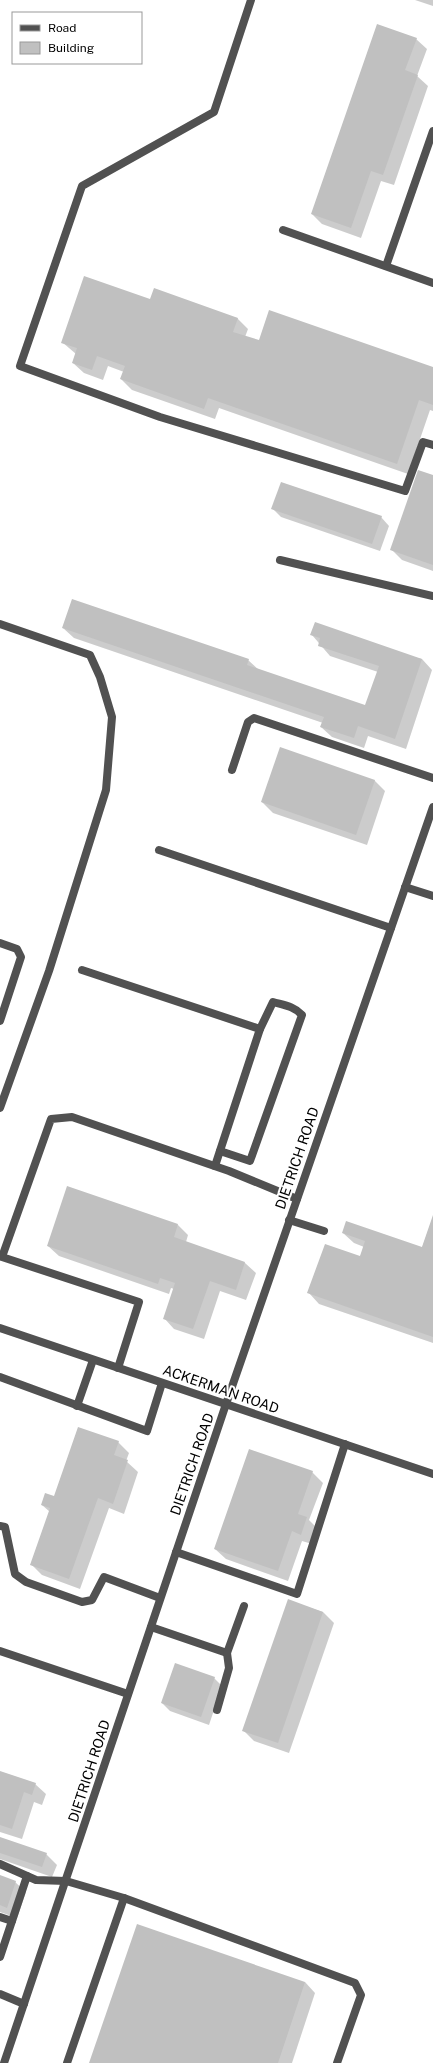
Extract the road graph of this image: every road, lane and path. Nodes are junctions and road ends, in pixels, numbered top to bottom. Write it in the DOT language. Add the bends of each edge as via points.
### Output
graph roads {
  1 [pos="251,0"];
  2 [pos="433,131"];
  3 [pos="283,230"];
  4 [pos="386,266"];
  5 [pos="433,283"];
  6 [pos="433,445"];
  7 [pos="280,560"];
  8 [pos="433,596"];
  9 [pos="0,624"];
  10 [pos="232,770"];
  11 [pos="433,778"];
  12 [pos="433,808"];
  13 [pos="159,850"];
  14 [pos="405,887"];
  15 [pos="433,896"];
  16 [pos="391,928"];
  17 [pos="0,943"];
  18 [pos="82,970"];
  19 [pos="0,1021"];
  20 [pos="260,1029"];
  21 [pos="0,1108"];
  22 [pos="220,1151"];
  23 [pos="215,1166"];
  24 [pos="297,1199"];
  25 [pos="290,1220"];
  26 [pos="324,1231"];
  27 [pos="0,1328"];
  28 [pos="93,1360"];
  29 [pos="118,1368"];
  30 [pos="0,1377"];
  31 [pos="162,1383"];
  32 [pos="226,1404"];
  33 [pos="77,1406"];
  34 [pos="344,1444"];
  35 [pos="433,1474"];
  36 [pos="0,1526"];
  37 [pos="176,1552"];
  38 [pos="160,1598"];
  39 [pos="244,1606"];
  40 [pos="150,1627"];
  41 [pos="0,1651"];
  42 [pos="227,1652"];
  43 [pos="128,1694"];
  44 [pos="217,1710"];
  45 [pos="0,1864"];
  46 [pos="27,1876"];
  47 [pos="66,1881"];
  48 [pos="124,1898"];
  49 [pos="0,1917"];
  50 [pos="12,1921"];
  51 [pos="0,1957"];
  52 [pos="0,1994"];
  53 [pos="24,2004"];
  54 [pos="4,2052"];
  55 [pos="4,2063"];
  56 [pos="67,2063"];
  57 [pos="337,2063"];
  1 -- 6 [label="street" via="214,112 82,186 20,366 160,417 405,491 423,442"];
  2 -- 4 [label="street"];
  3 -- 4 [label="street"];
  4 -- 5 [label="street"];
  7 -- 8 [label="street"];
  9 -- 21 [label="street" via="90,655 112,717 106,790 50,971"];
  10 -- 11 [label="street" via="248,722 254,718"];
  12 -- 14 [label="street, DIETRICH ROAD"];
  13 -- 16 [label="street"];
  14 -- 15 [label="street"];
  14 -- 16 [label="street, DIETRICH ROAD"];
  16 -- 24 [label="street, DIETRICH ROAD"];
  17 -- 19 [label="street" via="17,949 21,956"];
  18 -- 20 [label="street"];
  20 -- 22 [label="street"];
  20 -- 22 [label="street" via="272,1002 288,1006 302,1016 250,1160"];
  22 -- 23 [label="street"];
  23 -- 24 [label="street"];
  23 -- 29 [label="street" via="72,1117 52,1119 2,1257 139,1302"];
  24 -- 25 [label="street, DIETRICH ROAD"];
  25 -- 26 [label="street"];
  25 -- 32 [label="street, DIETRICH ROAD"];
  27 -- 28 [label="street, ACKERMAN ROAD"];
  28 -- 29 [label="street, ACKERMAN ROAD"];
  28 -- 33 [label="street"];
  29 -- 31 [label="street, ACKERMAN ROAD"];
  30 -- 33 [label="street"];
  31 -- 32 [label="street, ACKERMAN ROAD"];
  31 -- 33 [label="street" via="147,1430"];
  32 -- 34 [label="street, ACKERMAN ROAD"];
  32 -- 37 [label="street, DIETRICH ROAD"];
  34 -- 35 [label="street, ACKERMAN ROAD"];
  34 -- 37 [label="street" via="297,1594"];
  36 -- 38 [label="street" via="5,1527 15,1574 26,1582 82,1602 92,1600 104,1577"];
  37 -- 38 [label="street, DIETRICH ROAD"];
  38 -- 40 [label="street, DIETRICH ROAD"];
  39 -- 42 [label="street"];
  40 -- 42 [label="street"];
  40 -- 43 [label="street, DIETRICH ROAD"];
  41 -- 43 [label="street"];
  42 -- 44 [label="street" via="229,1668"];
  43 -- 47 [label="street, DIETRICH ROAD"];
  45 -- 46 [label="street"];
  46 -- 47 [label="street" via="36,1880"];
  46 -- 50 [label="street"];
  47 -- 48 [label="street"];
  47 -- 53 [label="street, DIETRICH ROAD"];
  48 -- 56 [label="street"];
  48 -- 57 [label="street" via="355,1983 361,1995"];
  49 -- 50 [label="street"];
  50 -- 51 [label="street"];
  52 -- 53 [label="street"];
  53 -- 54 [label="street, DIETRICH ROAD"];
  54 -- 55 [label="street, DIETRICH ROAD"];
}
